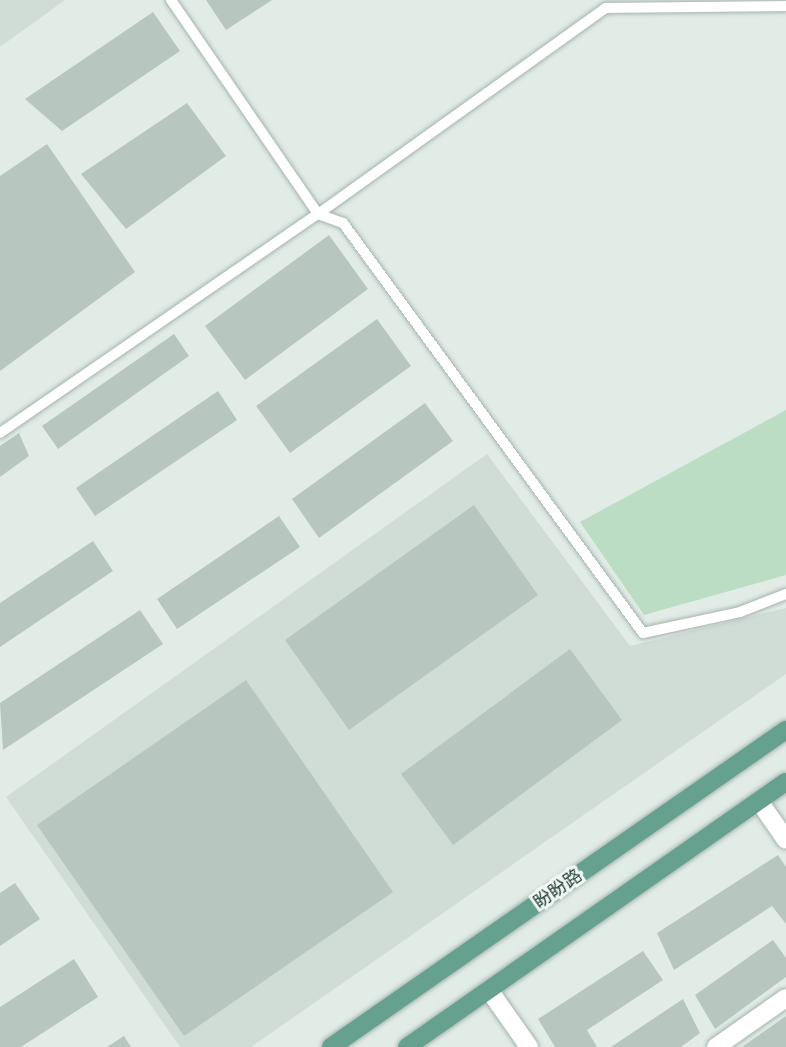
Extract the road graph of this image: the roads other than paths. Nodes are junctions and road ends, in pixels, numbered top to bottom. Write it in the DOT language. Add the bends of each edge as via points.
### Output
graph roads {
  1 [pos="171,0"];
  2 [pos="786,6"];
  3 [pos="318,214"];
  4 [pos="0,433"];
  5 [pos="786,594"];
  6 [pos="786,730"];
  7 [pos="786,782"];
  8 [pos="759,801"];
  9 [pos="786,840"];
  10 [pos="489,990"];
  11 [pos="786,998"];
  12 [pos="331,1047"];
  13 [pos="407,1047"];
  14 [pos="529,1047"];
  15 [pos="716,1047"];
  1 -- 3 [label="lane"];
  2 -- 3 [label="lane" via="606,8"];
  3 -- 4 [label="lane"];
  3 -- 5 [label="lane" via="343,223 643,633 740,612"];
  6 -- 12 [label="main road, 盼盼路"];
  7 -- 8 [label="main road"];
  8 -- 9 [label="street"];
  8 -- 10 [label="main road"];
  10 -- 13 [label="main road"];
  10 -- 14 [label="street"];
  11 -- 15 [label="street"];
}
